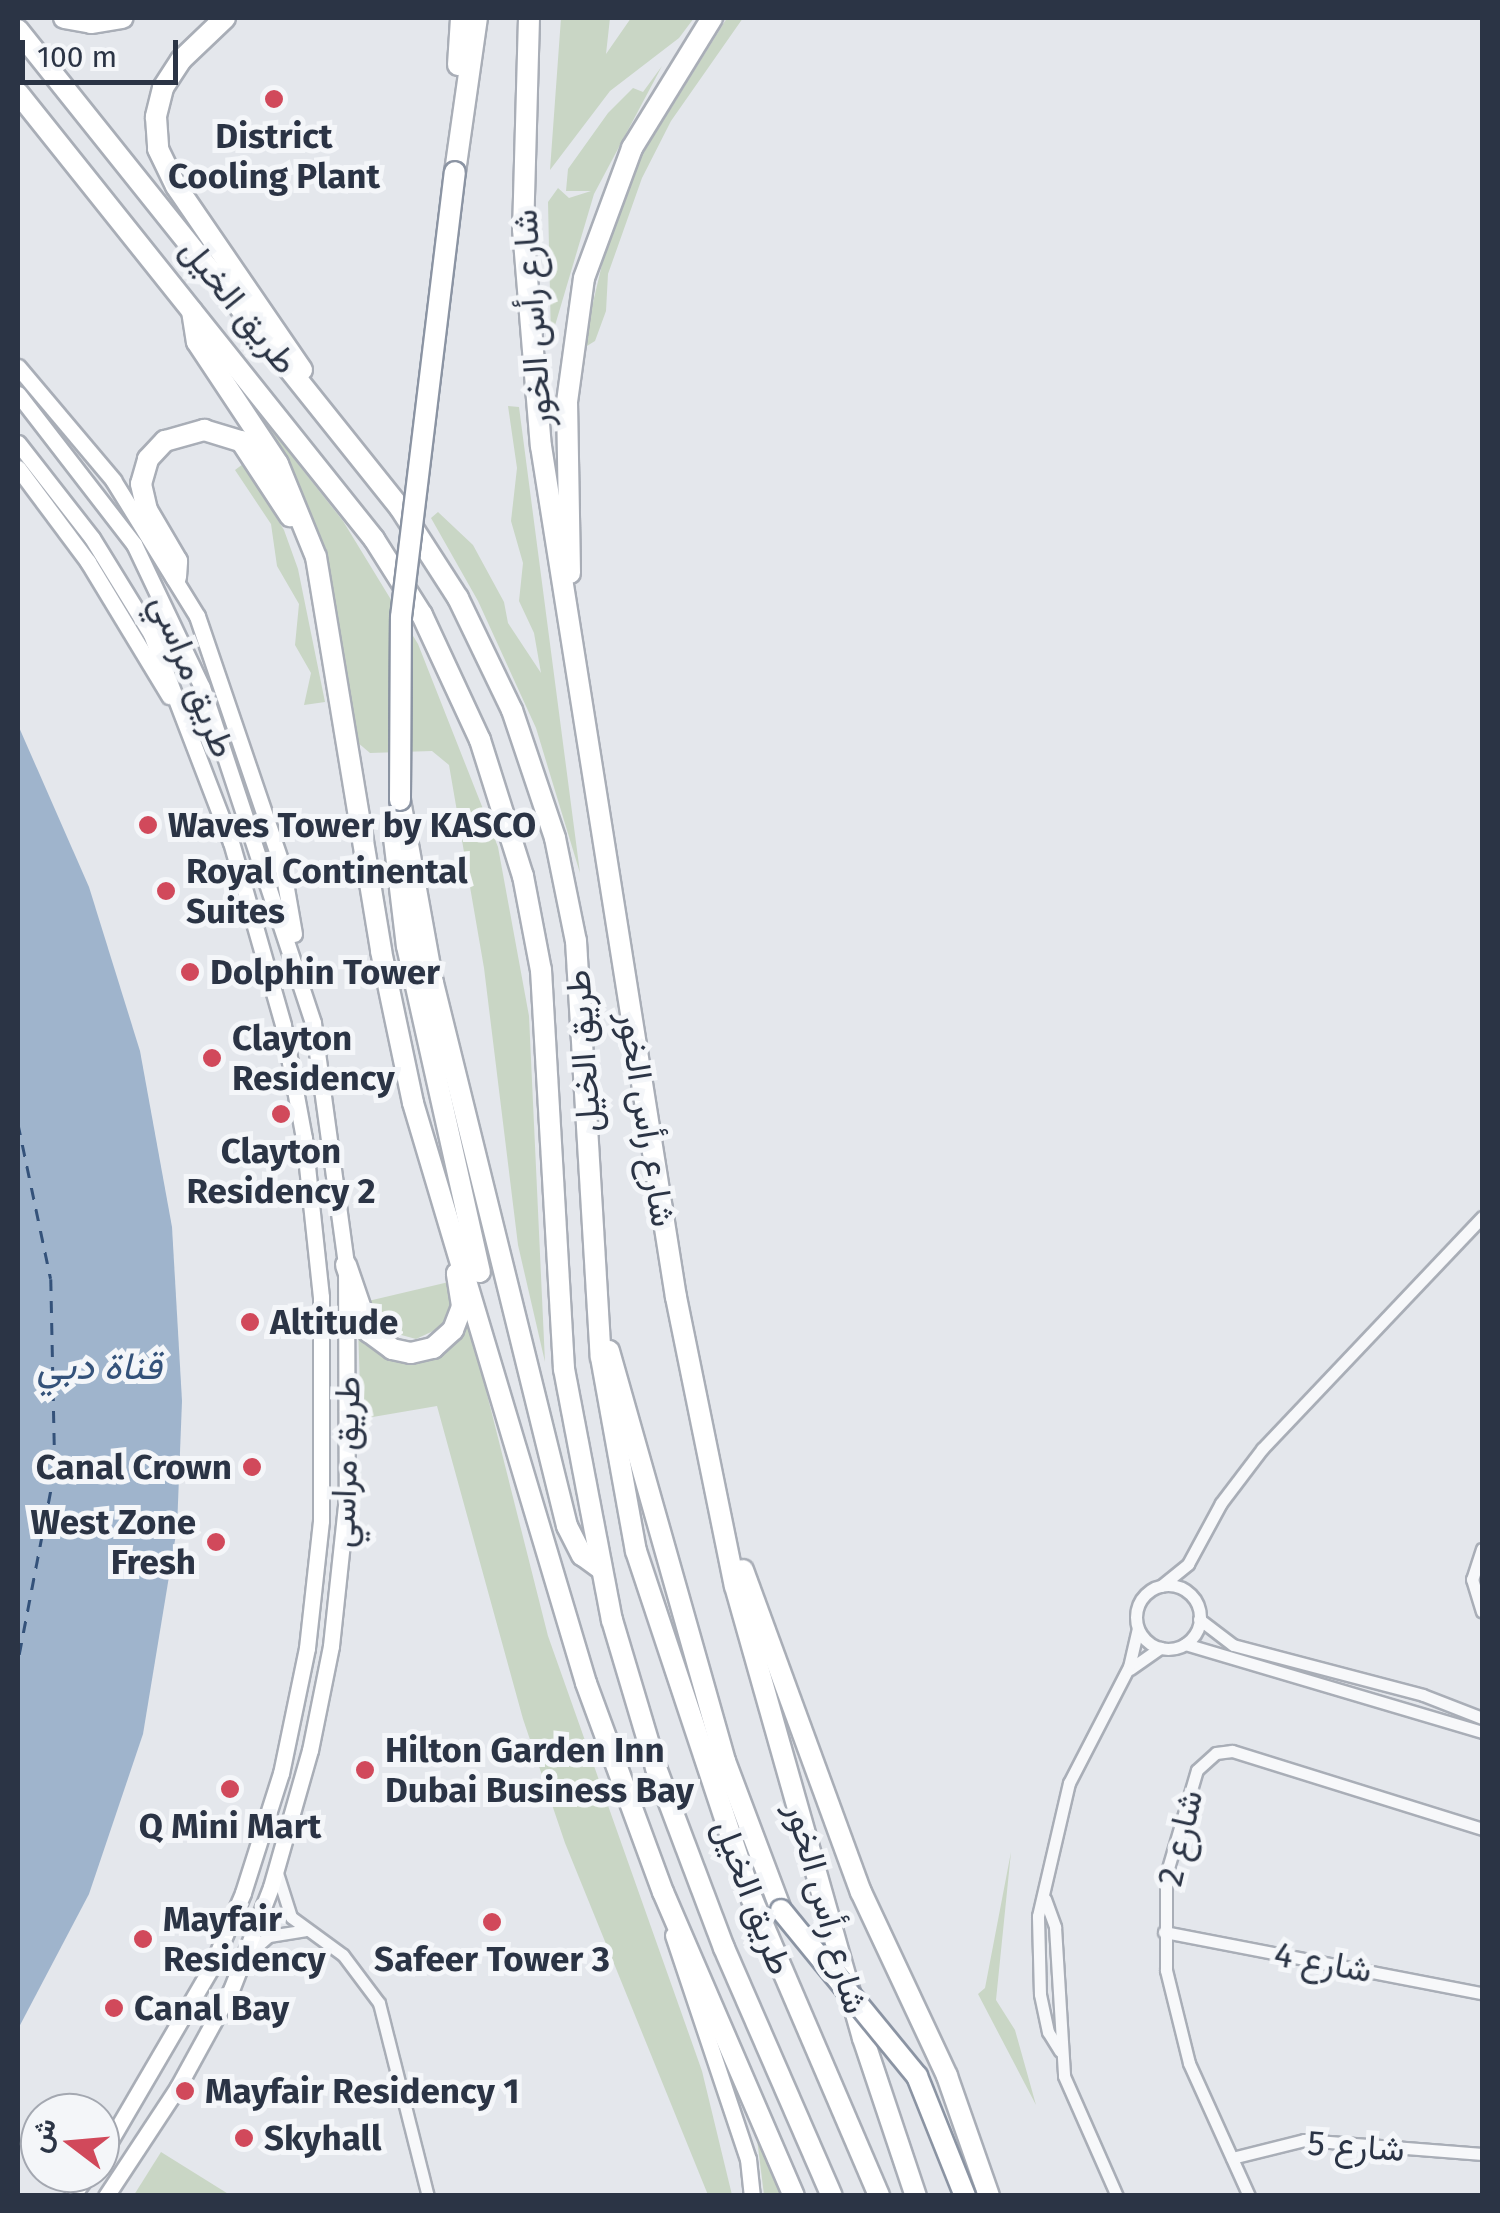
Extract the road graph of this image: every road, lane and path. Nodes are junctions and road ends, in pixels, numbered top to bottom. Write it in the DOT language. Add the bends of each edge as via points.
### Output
graph roads {
  1 [pos="64,18"];
  2 [pos="123,18"];
  3 [pos="225,18"];
  4 [pos="461,18"];
  5 [pos="477,18"];
  6 [pos="712,18"];
  7 [pos="530,24"];
  8 [pos="18,30"];
  9 [pos="18,93"];
  10 [pos="455,172"];
  11 [pos="192,310"];
  12 [pos="18,367"];
  13 [pos="305,387"];
  14 [pos="18,394"];
  15 [pos="18,444"];
  16 [pos="18,468"];
  17 [pos="176,576"];
  18 [pos="569,615"];
  19 [pos="343,700"];
  20 [pos="182,716"];
  21 [pos="166,723"];
  22 [pos="297,964"];
  23 [pos="448,1081"];
  24 [pos="432,1164"];
  25 [pos="1482,1217"];
  26 [pos="346,1265"];
  27 [pos="478,1302"];
  28 [pos="597,1316"];
  29 [pos="725,1546"];
  30 [pos="1482,1549"];
  31 [pos="1188,1564"];
  32 [pos="600,1568"];
  33 [pos="1161,1586"];
  34 [pos="1192,1597"];
  35 [pos="1482,1611"];
  36 [pos="1199,1618"];
  37 [pos="1138,1629"];
  38 [pos="1185,1644"];
  39 [pos="1160,1648"];
  40 [pos="1124,1676"];
  41 [pos="1423,1695"];
  42 [pos="1418,1714"];
  43 [pos="1482,1718"];
  44 [pos="1482,1732"];
  45 [pos="1482,1829"];
  46 [pos="279,1862"];
  47 [pos="663,1892"];
  48 [pos="1046,1900"];
  49 [pos="305,1930"];
  50 [pos="1164,1932"];
  51 [pos="1056,1956"];
  52 [pos="1038,1958"];
  53 [pos="243,1961"];
  54 [pos="1482,1992"];
  55 [pos="1060,2051"];
  56 [pos="120,2125"];
  57 [pos="1482,2154"];
  58 [pos="1232,2158"];
  59 [pos="106,2196"];
  60 [pos="428,2196"];
  61 [pos="752,2196"];
  62 [pos="794,2196"];
  63 [pos="832,2196"];
  64 [pos="879,2196"];
  65 [pos="916,2196"];
  66 [pos="964,2196"];
  67 [pos="990,2196"];
  68 [pos="1117,2196"];
  69 [pos="1249,2196"];
  1 -- 2 [label="highway"];
  3 -- 13 [label="highway" via="181,60 163,88 158,149 176,186 291,347"];
  4 -- 10 [label="highway"];
  5 -- 10 [label="highway, شارع رأس الخور"];
  6 -- 18 [label="highway" via="632,148 584,278 567,402"];
  7 -- 18 [label="highway, شارع رأس الخور" via="522,166 526,294 546,483"];
  8 -- 13 [label="highway, طريق الخيل"];
  9 -- 11 [label="highway, طريق الخيل"];
  10 -- 23 [label="highway, شارع رأس الخور, bridge" via="401,617 400,800"];
  11 -- 19 [label="highway" via="197,342 261,435 305,522 328,604"];
  11 -- 32 [label="highway, طريق الخيل" via="399,576 443,655 497,784 541,970 564,1369"];
  12 -- 17 [label="street" via="95,456"];
  13 -- 28 [label="highway, طريق الخيل" via="430,552 506,695 563,870 586,1049"];
  14 -- 22 [label="street, طريق مراسي" via="112,512 171,614"];
  15 -- 20 [label="street, طريق مراسي" via="58,492 151,634"];
  16 -- 20 [label="street"];
  17 -- 19 [label="highway" via="177,561 142,497 143,471 166,441 190,431 218,432 250,452 296,529"];
  17 -- 22 [label="street" via="223,678 287,888"];
  18 -- 29 [label="highway, شارع رأس الخور" via="664,1221"];
  19 -- 24 [label="highway" via="391,1008"];
  20 -- 21 [label="street"];
  20 -- 56 [label="street, طريق مراسي" via="254,914 303,1130 321,1298 310,1557 300,1690 245,1863 186,2017"];
  22 -- 26 [label="street, طريق مراسي" via="326,1089"];
  23 -- 27 [label="highway" via="480,1272"];
  23 -- 32 [label="highway, شارع رأس الخور" via="570,1537"];
  24 -- 26 [label="highway" via="461,1292 452,1330 420,1352 383,1345 363,1323"];
  24 -- 27 [label="highway"];
  25 -- 31 [label="street" via="1262,1449 1221,1503"];
  26 -- 46 [label="street, طريق مراسي" via="350,1444 340,1581 322,1699"];
  27 -- 47 [label="highway" via="570,1636"];
  28 -- 64 [label="highway, طريق الخيل" via="623,1496 680,1694 775,1958"];
  28 -- 66 [label="highway, bridge" via="725,1761 781,1910 916,2076"];
  29 -- 65 [label="highway, شارع رأس الخور" via="864,2038"];
  29 -- 67 [label="highway" via="748,1582 861,1892 947,2076"];
  30 -- 35 [label="street" via="1472,1578"];
  31 -- 33 [label="street"];
  31 -- 34 [label="street"];
  32 -- 63 [label="highway, طريق الخيل" via="674,1818 766,2053"];
  33 -- 34 [label="street"];
  33 -- 37 [label="street" via="1140,1602"];
  34 -- 36 [label="street"];
  36 -- 38 [label="street"];
  36 -- 41 [label="street" via="1233,1646"];
  37 -- 39 [label="street"];
  37 -- 40 [label="street"];
  38 -- 39 [label="street"];
  38 -- 42 [label="street"];
  39 -- 40 [label="street"];
  40 -- 48 [label="street" via="1069,1782"];
  41 -- 42 [label="street" via="1427,1706"];
  41 -- 43 [label="street"];
  42 -- 44 [label="street"];
  45 -- 50 [label="street, شارع 2" via="1240,1754 1216,1753 1197,1770 1175,1834"];
  46 -- 49 [label="street" via="281,1900"];
  46 -- 53 [label="street, طريق مراسي"];
  47 -- 61 [label="street" via="748,2159"];
  47 -- 62 [label="highway"];
  48 -- 51 [label="street"];
  48 -- 52 [label="street" via="1037,1922"];
  49 -- 53 [label="street" via="270,1936"];
  49 -- 60 [label="street" via="362,1974 378,2003"];
  50 -- 54 [label="street, شارع 4"];
  50 -- 58 [label="street, شارع 2" via="1178,2032"];
  51 -- 52 [label="street"];
  51 -- 55 [label="street"];
  52 -- 55 [label="street" via="1046,2024"];
  53 -- 59 [label="street, طريق مراسي" via="193,2062"];
  55 -- 68 [label="street" via="1070,2095"];
  57 -- 58 [label="street, شارع 5" via="1304,2140"];
  58 -- 69 [label="street, شارع 2"];
}
